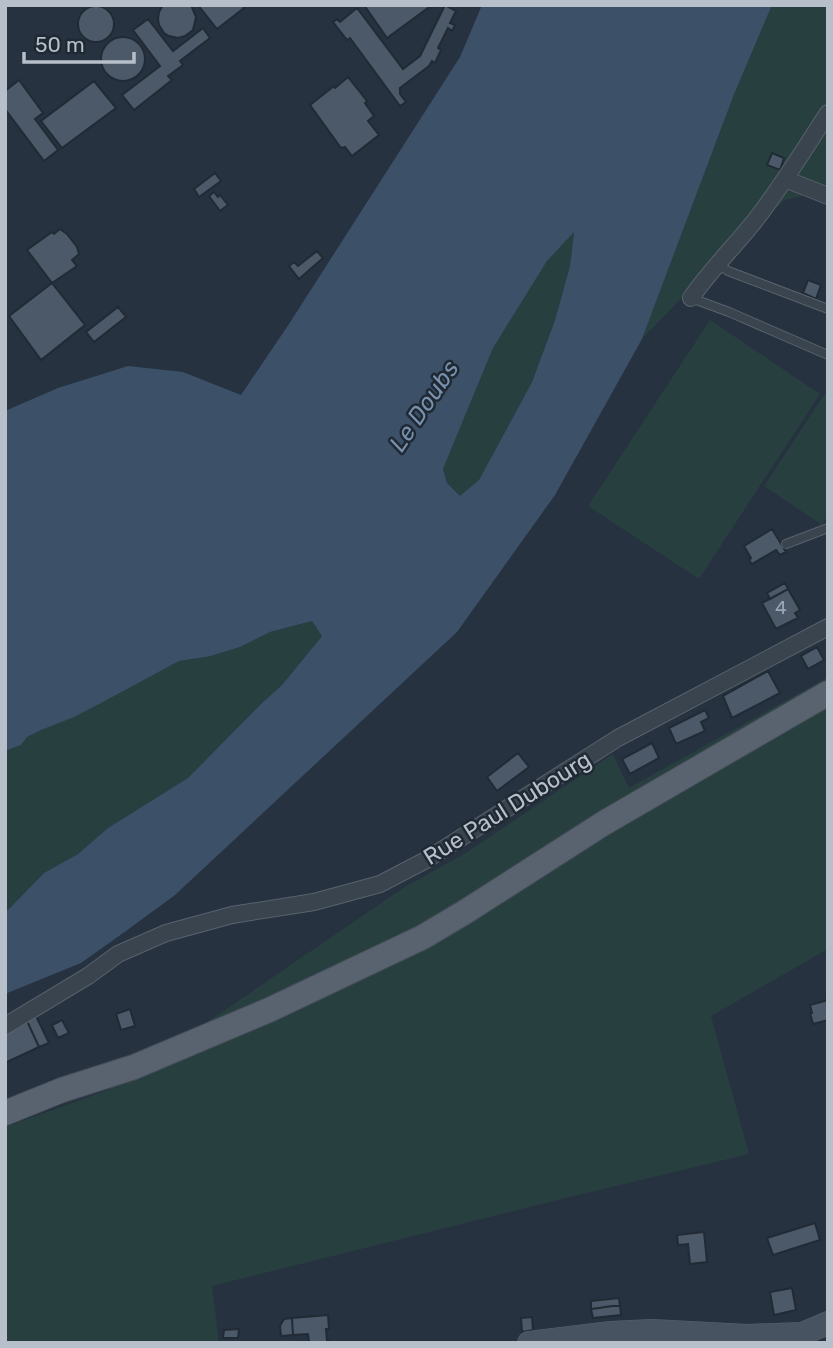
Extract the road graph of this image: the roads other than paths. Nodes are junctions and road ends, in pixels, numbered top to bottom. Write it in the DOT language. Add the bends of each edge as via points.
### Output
graph roads {
  1 [pos="828,113"];
  2 [pos="785,179"];
  3 [pos="828,196"];
  4 [pos="718,264"];
  5 [pos="691,298"];
  6 [pos="828,309"];
  7 [pos="828,355"];
  8 [pos="828,528"];
  9 [pos="786,544"];
  10 [pos="828,627"];
  11 [pos="828,693"];
  12 [pos="5,1026"];
  13 [pos="5,1113"];
  14 [pos="828,1323"];
  15 [pos="529,1343"];
  1 -- 2 [label="street"];
  2 -- 3 [label="street"];
  2 -- 4 [label="street"];
  4 -- 5 [label="street"];
  4 -- 6 [label="lane"];
  5 -- 7 [label="lane"];
  8 -- 9 [label="lane"];
  10 -- 12 [label="street, Rue Paul Dubourg" via="618,738 426,860 380,884 166,933 118,954"];
  11 -- 13 [label="main road" via="604,823 413,942 244,1021"];
  14 -- 15 [label="street" via="802,1334 611,1332"];
}
